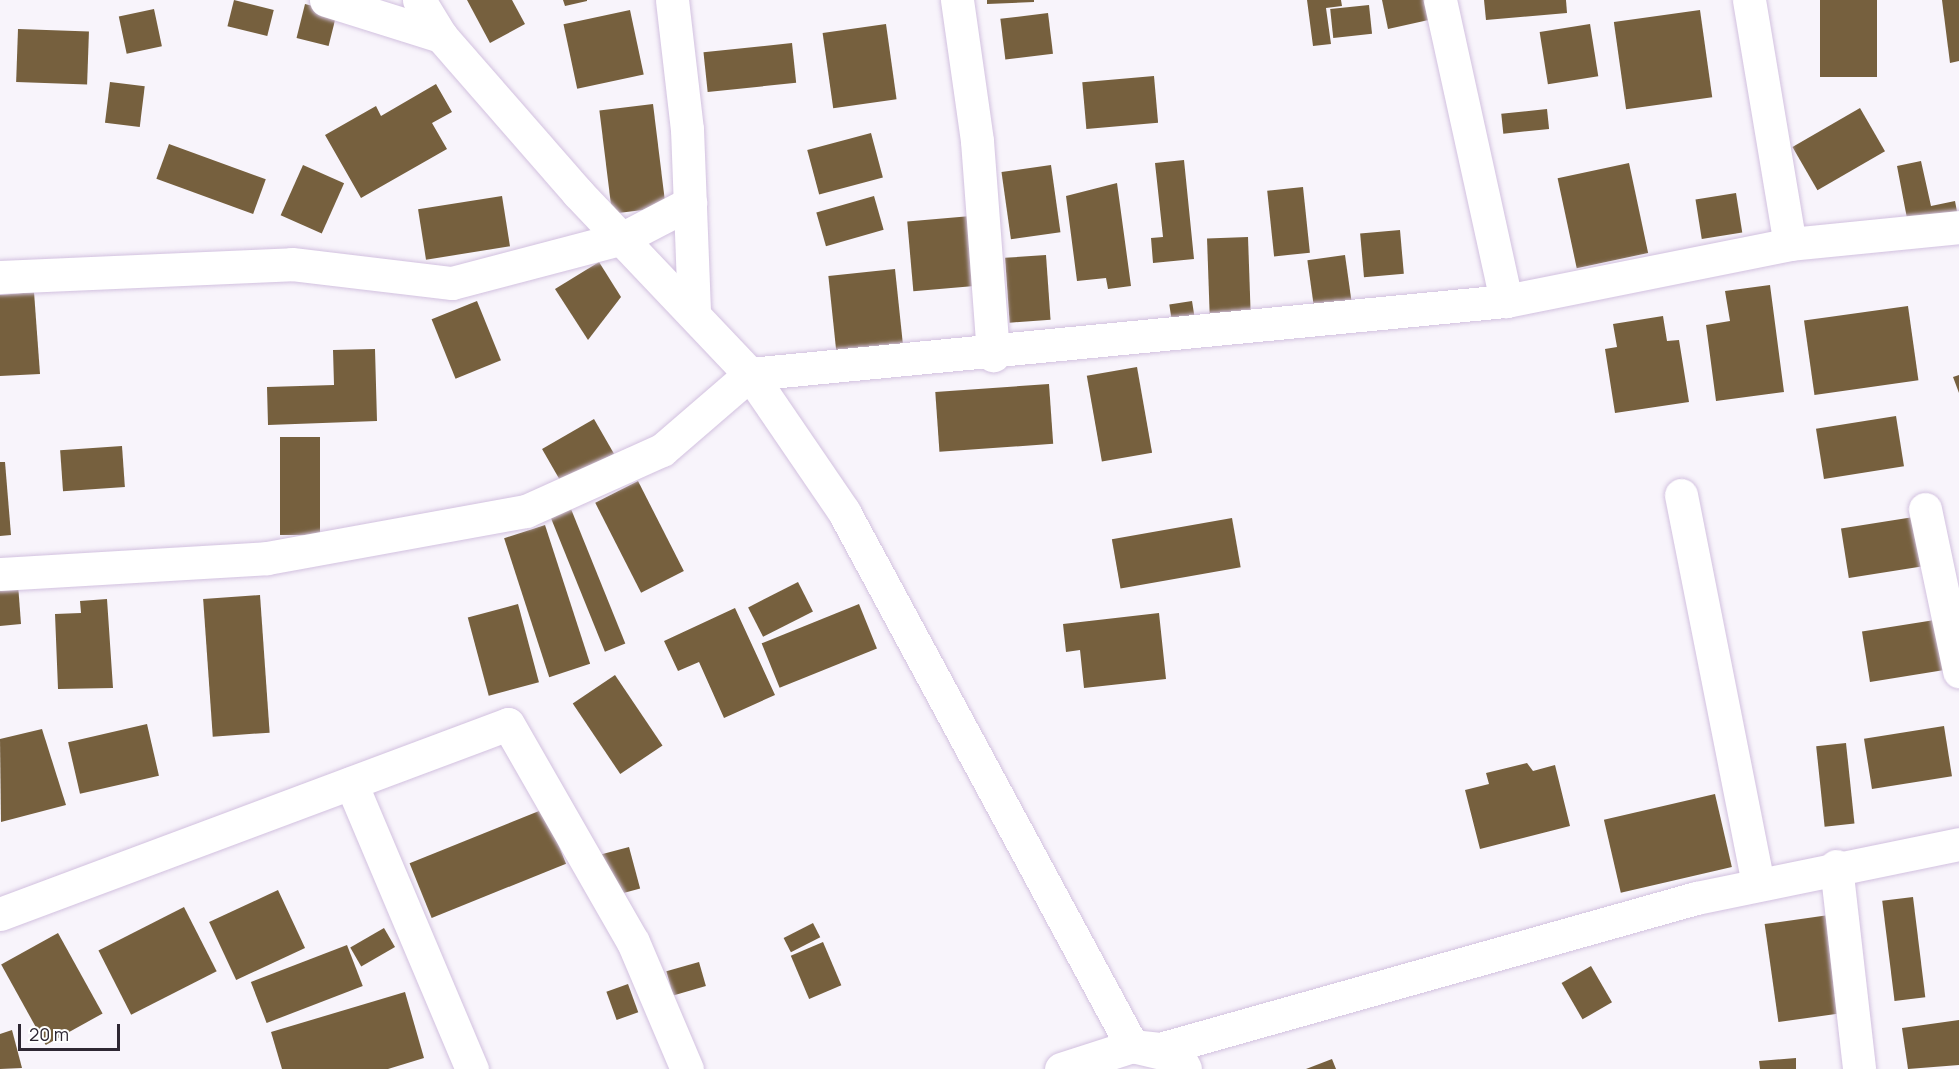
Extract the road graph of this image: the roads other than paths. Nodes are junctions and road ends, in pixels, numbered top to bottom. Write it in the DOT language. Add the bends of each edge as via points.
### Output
graph roads {
  1 [pos="326,0"];
  2 [pos="419,0"];
  3 [pos="672,0"];
  4 [pos="957,0"];
  5 [pos="1440,0"];
  6 [pos="1749,0"];
  7 [pos="441,36"];
  8 [pos="690,203"];
  9 [pos="1959,227"];
  10 [pos="623,238"];
  11 [pos="1790,244"];
  12 [pos="0,278"];
  13 [pos="1506,301"];
  14 [pos="694,311"];
  15 [pos="993,355"];
  16 [pos="750,374"];
  17 [pos="1681,495"];
  18 [pos="1925,509"];
  19 [pos="0,574"];
  20 [pos="1959,671"];
  21 [pos="351,783"];
  22 [pos="1959,844"];
  23 [pos="1836,866"];
  24 [pos="1758,884"];
  25 [pos="0,914"];
  26 [pos="1132,1046"];
  27 [pos="472,1069"];
  28 [pos="687,1069"];
  29 [pos="1061,1069"];
  30 [pos="1185,1069"];
  31 [pos="1859,1069"];
  1 -- 7 [label="street"];
  2 -- 7 [label="street"];
  3 -- 8 [label="street"];
  4 -- 15 [label="street" via="976,141"];
  5 -- 13 [label="street"];
  6 -- 11 [label="street"];
  7 -- 10 [label="street"];
  8 -- 10 [label="street"];
  8 -- 14 [label="street"];
  9 -- 11 [label="street"];
  10 -- 12 [label="street" via="452,283 292,264"];
  10 -- 14 [label="street"];
  11 -- 13 [label="street"];
  13 -- 15 [label="street"];
  14 -- 16 [label="street"];
  15 -- 16 [label="street"];
  16 -- 19 [label="street" via="662,450 526,511 267,558"];
  16 -- 26 [label="street" via="844,512"];
  17 -- 24 [label="street"];
  18 -- 20 [label="street"];
  21 -- 25 [label="street"];
  21 -- 27 [label="street"];
  21 -- 28 [label="street" via="508,724 633,942"];
  22 -- 23 [label="street"];
  23 -- 24 [label="street"];
  23 -- 31 [label="street"];
  24 -- 26 [label="street" via="1160,1049"];
  26 -- 29 [label="street"];
  26 -- 30 [label="street" via="1179,1057"];
}
